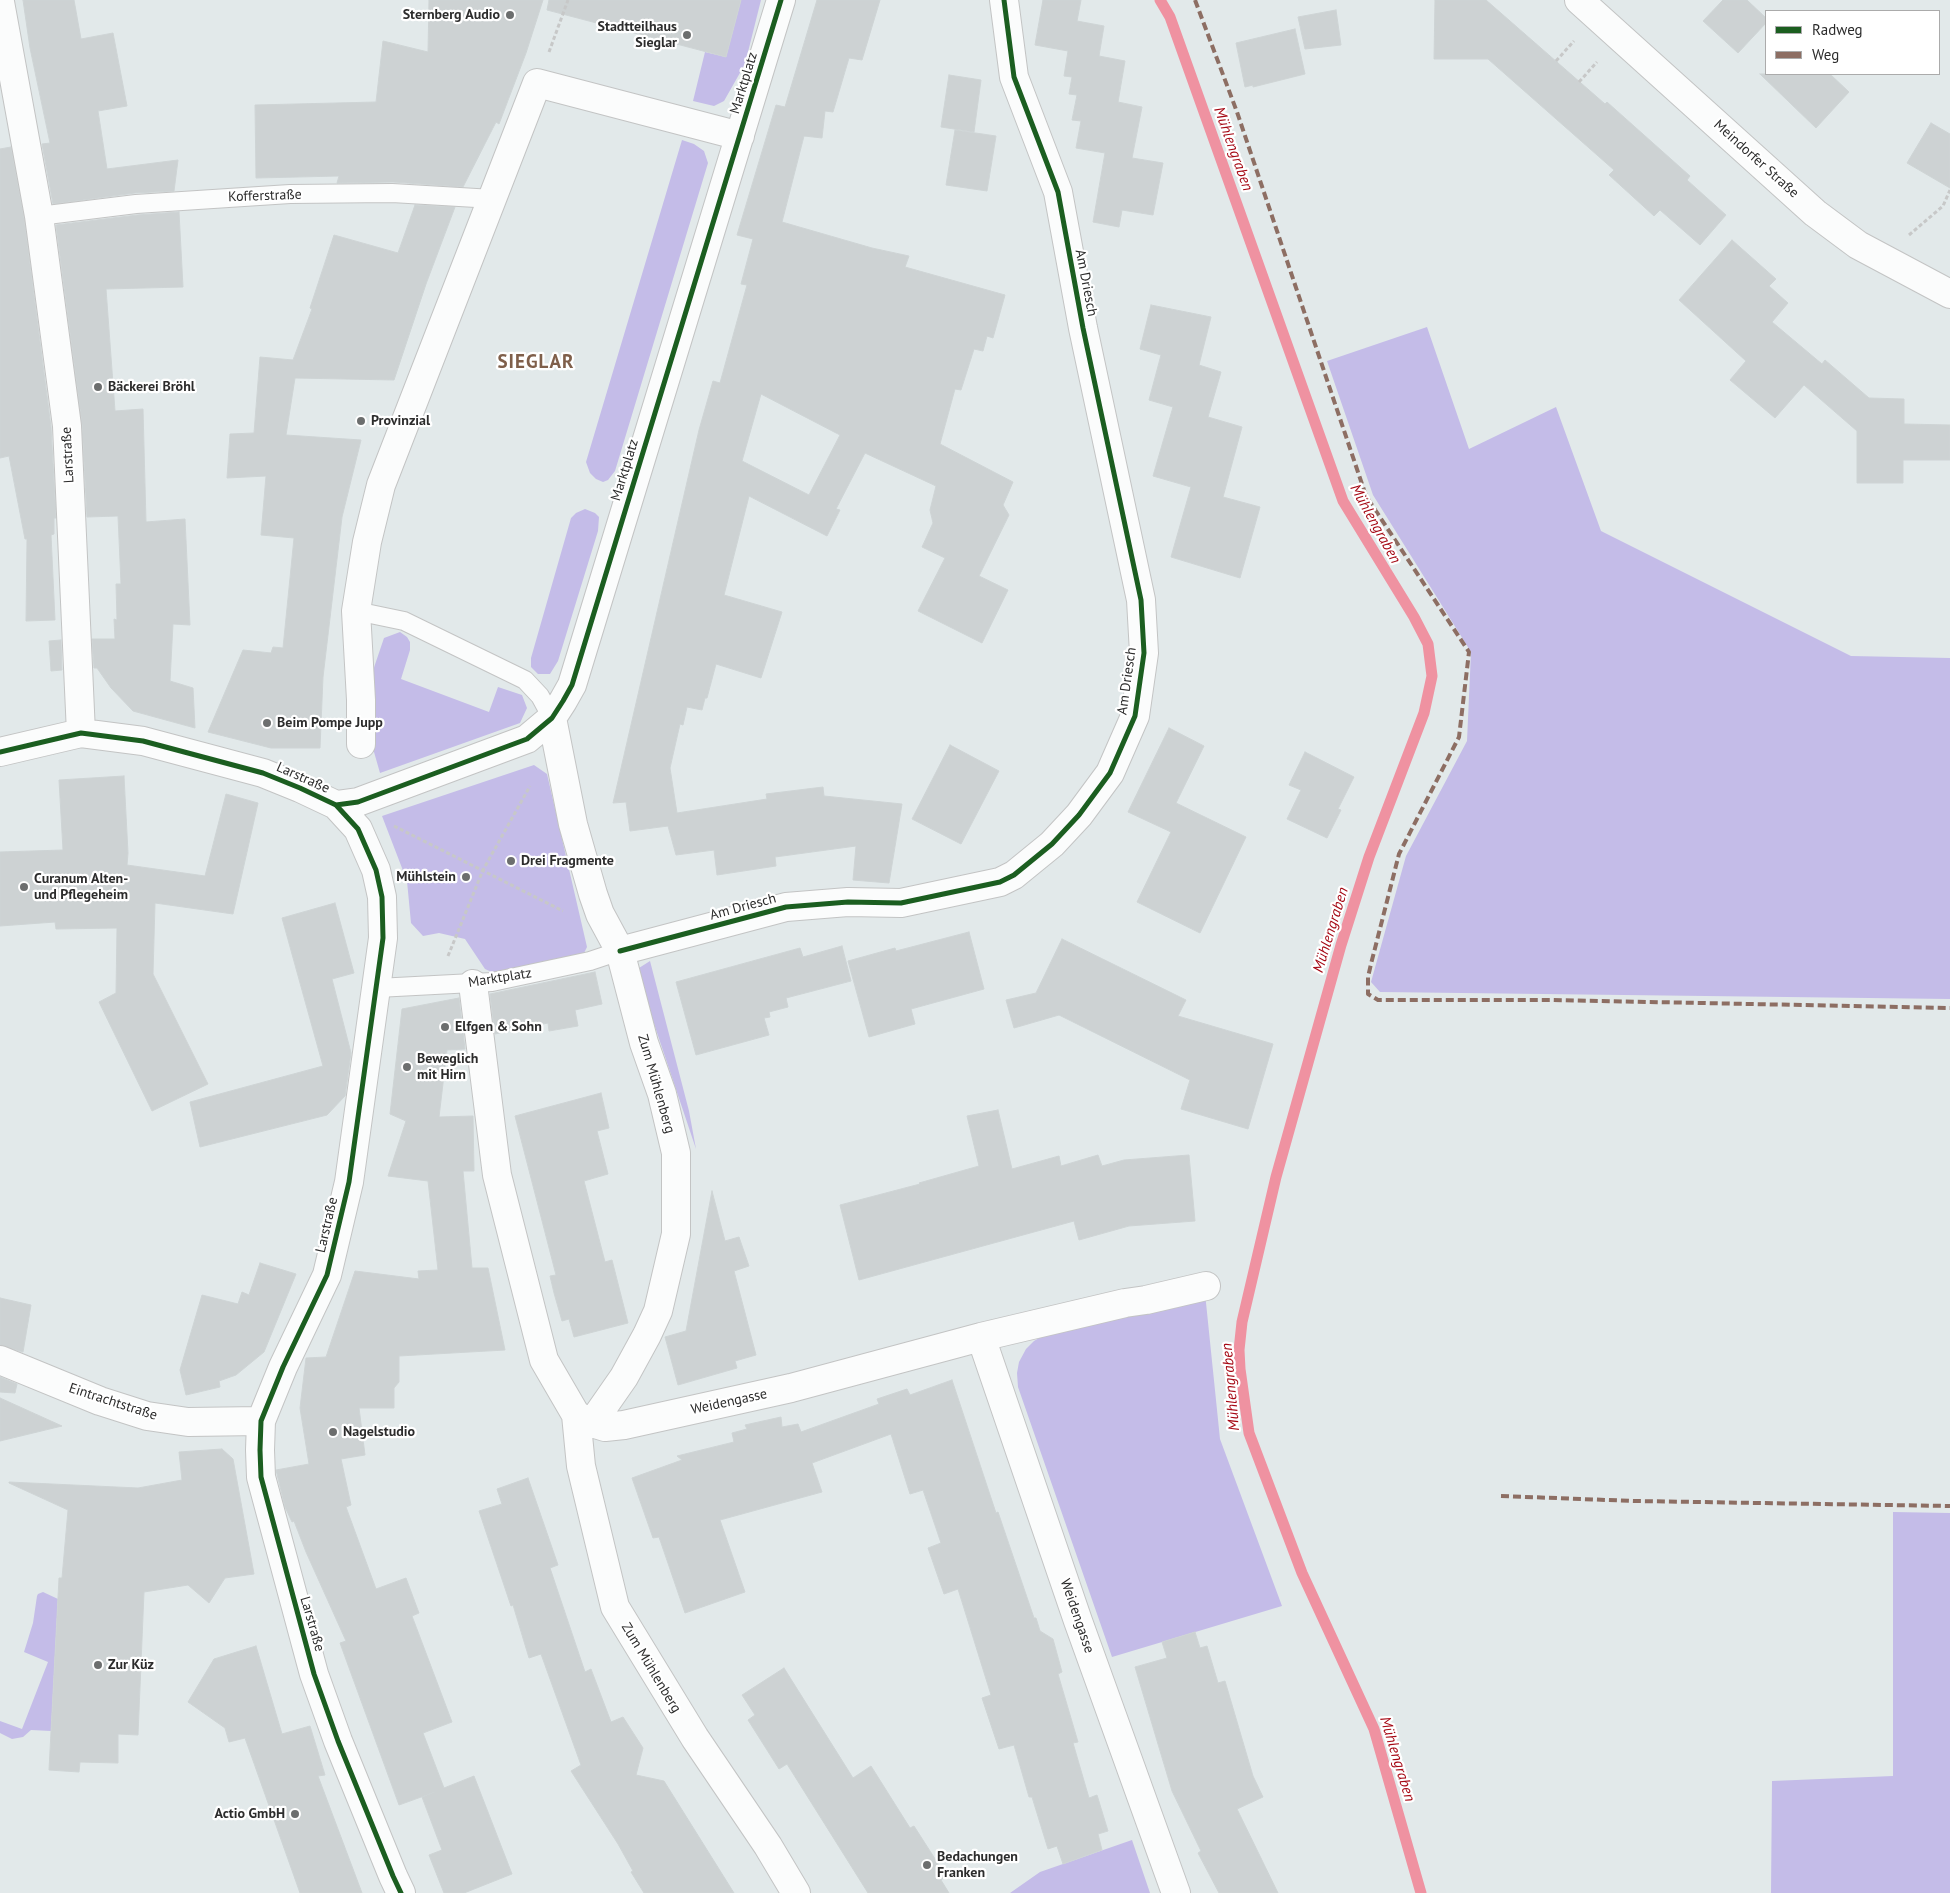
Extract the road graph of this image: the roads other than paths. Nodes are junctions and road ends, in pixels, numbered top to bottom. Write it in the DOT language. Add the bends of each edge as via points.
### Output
graph roads {
  1 [pos="781,0"];
  2 [pos="1004,0"];
  3 [pos="1580,0"];
  4 [pos="0,2"];
  5 [pos="740,136"];
  6 [pos="493,199"];
  7 [pos="38,216"];
  8 [pos="1950,294"];
  9 [pos="356,611"];
  10 [pos="552,718"];
  11 [pos="82,733"];
  12 [pos="361,744"];
  13 [pos="0,752"];
  14 [pos="336,805"];
  15 [pos="620,951"];
  16 [pos="473,984"];
  17 [pos="377,988"];
  18 [pos="1206,1286"];
  19 [pos="981,1337"];
  20 [pos="0,1360"];
  21 [pos="584,1419"];
  22 [pos="261,1421"];
  23 [pos="401,1893"];
  24 [pos="796,1893"];
  25 [pos="1176,1893"];
  1 -- 5 [label="street, Marktplatz"];
  2 -- 15 [label="street, Am Driesch" via="1014,77 1058,192 1083,328 1141,600 1144,653 1135,716 1110,773 1079,815 1052,844 1014,875 1000,882 901,903 848,902 786,907"];
  3 -- 8 [label="street, Meindorfer Straße" via="1815,213 1858,245"];
  4 -- 7 [label="street, Larstraße"];
  5 -- 6 [label="street, Marktplatz" via="537,83"];
  5 -- 10 [label="street, Marktplatz" via="572,685"];
  6 -- 7 [label="lane, Kofferstraße" via="392,193 290,194 136,204"];
  6 -- 9 [label="street" via="382,485 367,542"];
  7 -- 11 [label="street, Larstraße" via="67,426"];
  9 -- 10 [label="lane" via="404,621 525,680 540,696"];
  9 -- 12 [label="street"];
  10 -- 14 [label="street, Marktplatz" via="527,740 358,802"];
  10 -- 15 [label="street, Zum Mühlenberg" via="573,824 593,894"];
  11 -- 13 [label="street"];
  11 -- 14 [label="street, Larstraße" via="143,741 263,773"];
  14 -- 17 [label="street, Larstraße" via="358,830 376,870 382,897 383,938"];
  15 -- 16 [label="lane, Marktplatz" via="590,961"];
  15 -- 21 [label="street, Zum Mühlenberg" via="676,1153 676,1234 658,1311 647,1336 624,1377"];
  16 -- 17 [label="lane, Marktplatz"];
  16 -- 21 [label="street, Zum Mühlenberg" via="497,1175 544,1360"];
  17 -- 22 [label="street, Larstraße" via="349,1182 327,1275"];
  18 -- 19 [label="street, Weidengasse"];
  19 -- 21 [label="street, Weidengasse" via="791,1388 624,1425 605,1427"];
  19 -- 25 [label="street, Weidengasse"];
  20 -- 22 [label="street, Eintrachtstraße" via="100,1401 147,1416 188,1422"];
  21 -- 24 [label="street, Zum Mühlenberg" via="581,1466 615,1606 694,1738"];
  22 -- 23 [label="street, Larstraße" via="261,1477 314,1674"];
}
